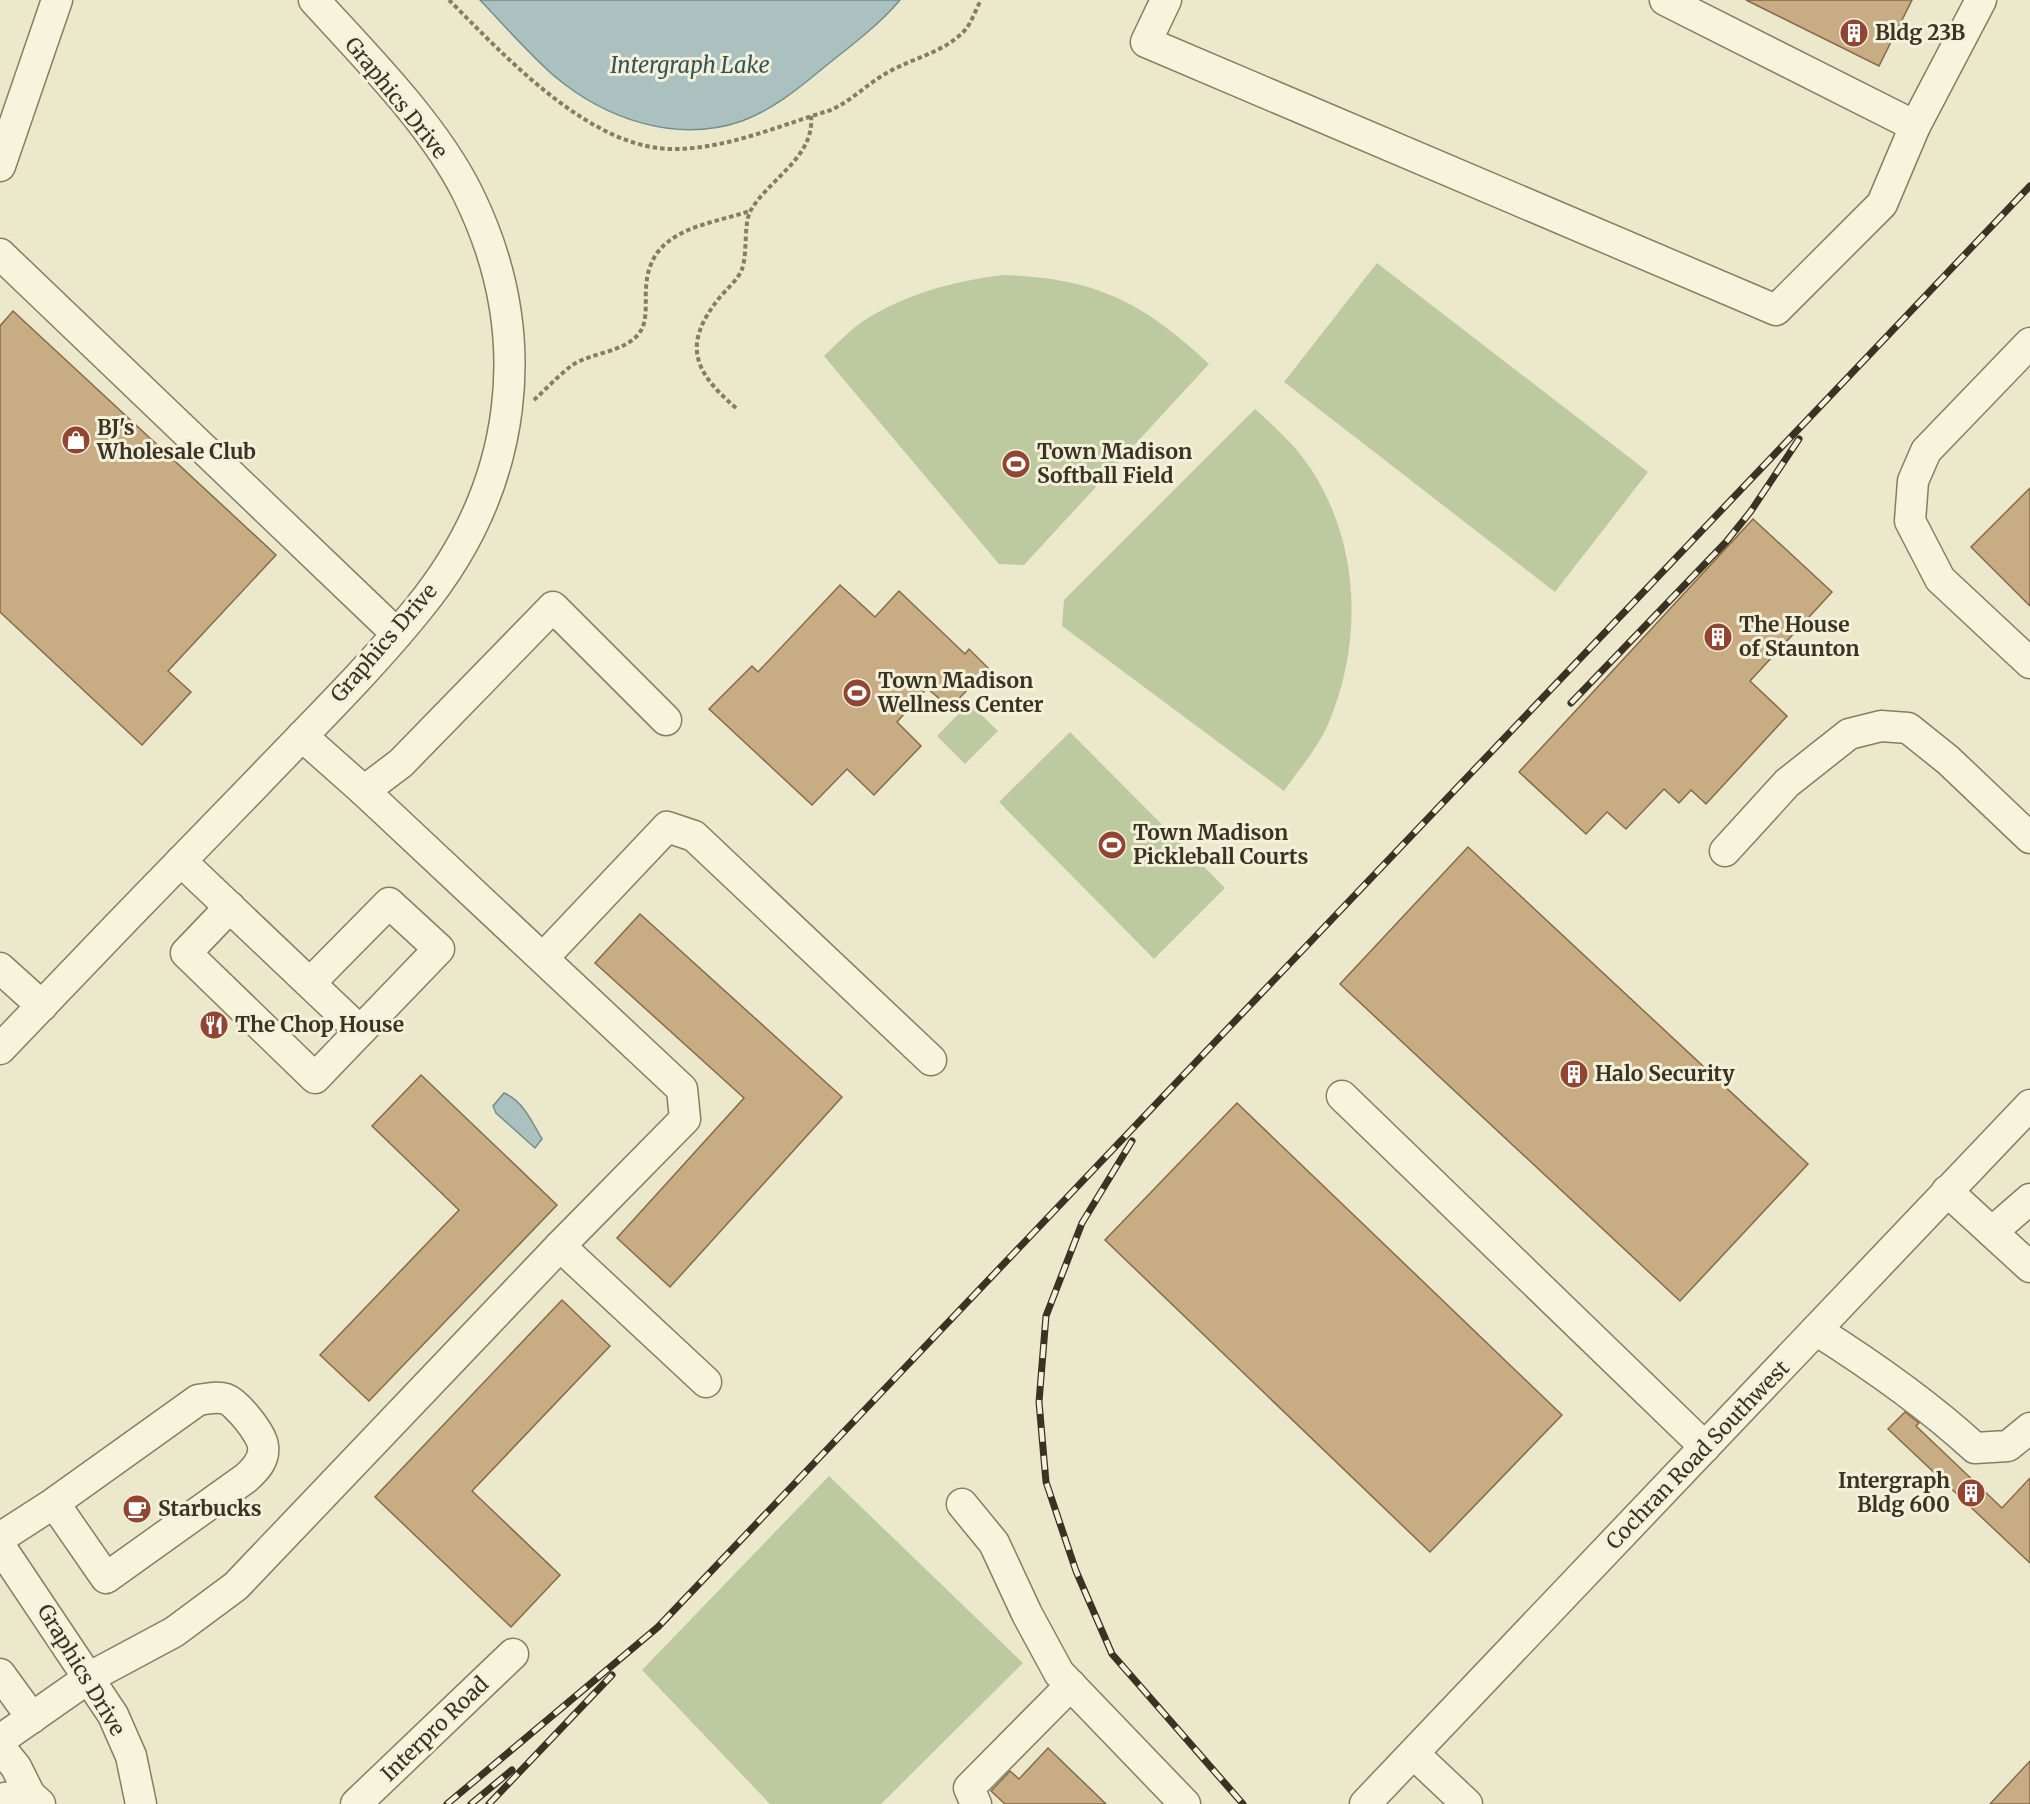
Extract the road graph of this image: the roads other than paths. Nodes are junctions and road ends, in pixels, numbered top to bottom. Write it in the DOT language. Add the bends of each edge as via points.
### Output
graph roads {
  1 [pos="57,0"];
  2 [pos="314,0"];
  3 [pos="1166,0"];
  4 [pos="1665,0"];
  5 [pos="1981,0"];
  6 [pos="1915,126"];
  7 [pos="0,166"];
  8 [pos="0,254"];
  9 [pos="2030,343"];
  10 [pos="397,634"];
  11 [pos="2030,663"];
  12 [pos="666,720"];
  13 [pos="302,736"];
  14 [pos="364,791"];
  15 [pos="2030,838"];
  16 [pos="1725,851"];
  17 [pos="181,861"];
  18 [pos="230,907"];
  19 [pos="544,957"];
  20 [pos="0,968"];
  21 [pos="310,983"];
  22 [pos="42,1006"];
  23 [pos="360,1031"];
  24 [pos="0,1049"];
  25 [pos="931,1060"];
  26 [pos="1342,1096"];
  27 [pos="2030,1105"];
  28 [pos="1947,1191"];
  29 [pos="2030,1199"];
  30 [pos="1992,1232"];
  31 [pos="560,1246"];
  32 [pos="2030,1267"];
  33 [pos="1816,1330"];
  34 [pos="706,1382"];
  35 [pos="2030,1428"];
  36 [pos="1706,1447"];
  37 [pos="63,1496"];
  38 [pos="962,1504"];
  39 [pos="0,1538"];
  40 [pos="0,1546"];
  41 [pos="513,1654"];
  42 [pos="0,1674"];
  43 [pos="90,1677"];
  44 [pos="1071,1685"];
  45 [pos="32,1718"];
  46 [pos="0,1740"];
  47 [pos="0,1747"];
  48 [pos="1414,1754"];
  49 [pos="35,1800"];
  50 [pos="0,1802"];
  51 [pos="141,1804"];
  52 [pos="356,1804"];
  53 [pos="976,1804"];
  54 [pos="1185,1804"];
  55 [pos="1365,1804"];
  56 [pos="1467,1804"];
  1 -- 7 [label="street"];
  2 -- 10 [label="street, Graphics Drive" via="435,139 468,194 504,296 511,350 508,412 498,462 477,517 452,562"];
  3 -- 6 [label="street" via="1146,42 1776,310 1882,204"];
  4 -- 6 [label="street"];
  5 -- 6 [label="street"];
  8 -- 10 [label="street"];
  9 -- 11 [label="street" via="1926,451 1912,481 1910,521 1940,579"];
  10 -- 13 [label="street, Graphics Drive"];
  12 -- 14 [label="street" via="553,607 401,763"];
  13 -- 14 [label="street"];
  13 -- 17 [label="street, Graphics Drive"];
  14 -- 19 [label="street"];
  15 -- 16 [label="street" via="1948,760 1908,728 1881,726 1849,734 1788,783"];
  17 -- 18 [label="street"];
  17 -- 22 [label="street, Graphics Drive"];
  18 -- 21 [label="street"];
  18 -- 23 [label="street" via="186,953 315,1078"];
  19 -- 25 [label="street" via="668,827 694,836"];
  19 -- 31 [label="street" via="682,1089 686,1119"];
  20 -- 22 [label="street"];
  21 -- 23 [label="street"];
  21 -- 23 [label="street" via="389,903 439,949"];
  22 -- 24 [label="street, Graphics Drive"];
  26 -- 36 [label="street"];
  27 -- 28 [label="street, Cochran Road Southwest"];
  28 -- 30 [label="street"];
  28 -- 33 [label="street, Cochran Road Southwest"];
  29 -- 30 [label="street"];
  30 -- 32 [label="street"];
  31 -- 34 [label="street"];
  31 -- 43 [label="street" via="236,1586 174,1632"];
  33 -- 35 [label="street" via="1888,1376 1975,1448 2008,1446"];
  33 -- 36 [label="street, Cochran Road Southwest"];
  36 -- 48 [label="street, Cochran Road Southwest"];
  37 -- 37 [label="street" via="106,1578 246,1478 260,1465 263,1446 252,1424 229,1400 198,1400"];
  37 -- 39 [label="street"];
  38 -- 44 [label="street" via="994,1543 1026,1614 1059,1673"];
  40 -- 43 [label="street, Graphics Drive"];
  41 -- 52 [label="street, Interpro Road"];
  42 -- 45 [label="street"];
  43 -- 45 [label="street"];
  43 -- 51 [label="street, Graphics Drive" via="131,1756"];
  44 -- 53 [label="street" via="969,1788"];
  44 -- 54 [label="street"];
  45 -- 46 [label="street"];
  47 -- 49 [label="street"];
  48 -- 55 [label="street, Cochran Road Southwest"];
  48 -- 56 [label="street"];
  49 -- 50 [label="street" via="5,1798"];
}
